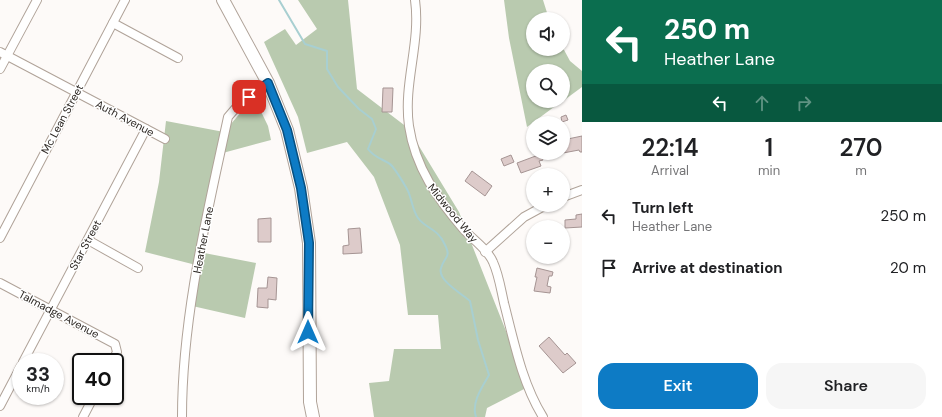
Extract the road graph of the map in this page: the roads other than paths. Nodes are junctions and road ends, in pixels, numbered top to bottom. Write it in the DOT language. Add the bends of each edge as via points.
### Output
graph roads {
  1 [pos="37,0"];
  2 [pos="125,0"];
  3 [pos="223,0"];
  4 [pos="415,0"];
  5 [pos="113,23"];
  6 [pos="4,54"];
  7 [pos="178,58"];
  8 [pos="0,69"];
  9 [pos="268,83"];
  10 [pos="77,92"];
  11 [pos="146,129"];
  12 [pos="165,139"];
  13 [pos="582,190"];
  14 [pos="570,194"];
  15 [pos="533,212"];
  16 [pos="0,238"];
  17 [pos="88,240"];
  18 [pos="485,252"];
  19 [pos="138,268"];
  20 [pos="0,283"];
  21 [pos="51,310"];
  22 [pos="28,353"];
  23 [pos="115,353"];
  24 [pos="12,383"];
  25 [pos="89,405"];
  26 [pos="0,406"];
  27 [pos="83,417"];
  28 [pos="182,417"];
  29 [pos="312,417"];
  30 [pos="543,417"];
  1 -- 6 [label="street"];
  2 -- 5 [label="street, Mc Lean Street"];
  3 -- 9 [label="street"];
  4 -- 18 [label="street, Midwood Way" via="417,34 407,108 412,141 424,177"];
  5 -- 7 [label="street"];
  5 -- 10 [label="street, Mc Lean Street"];
  6 -- 8 [label="street"];
  6 -- 10 [label="street, Auth Avenue"];
  9 -- 28 [label="street, Heather Lane" via="240,103 228,117 194,287 184,359"];
  9 -- 29 [label="street" via="287,130 301,188 309,243"];
  10 -- 11 [label="street, Auth Avenue"];
  10 -- 16 [label="street, Mc Lean Street"];
  11 -- 12 [label="street, Auth Avenue"];
  11 -- 17 [label="street, Star Street"];
  13 -- 14 [label="street"];
  15 -- 18 [label="street" via="524,217"];
  17 -- 19 [label="street"];
  17 -- 21 [label="street, Star Street"];
  18 -- 30 [label="street, Midwood Way" via="493,261 516,353 532,399"];
  20 -- 21 [label="street, Talmadge Avenue"];
  21 -- 22 [label="street, Star Street"];
  21 -- 23 [label="street, Talmadge Avenue" via="113,343 117,347"];
  24 -- 26 [label="street"];
  25 -- 27 [label="street"];
}
